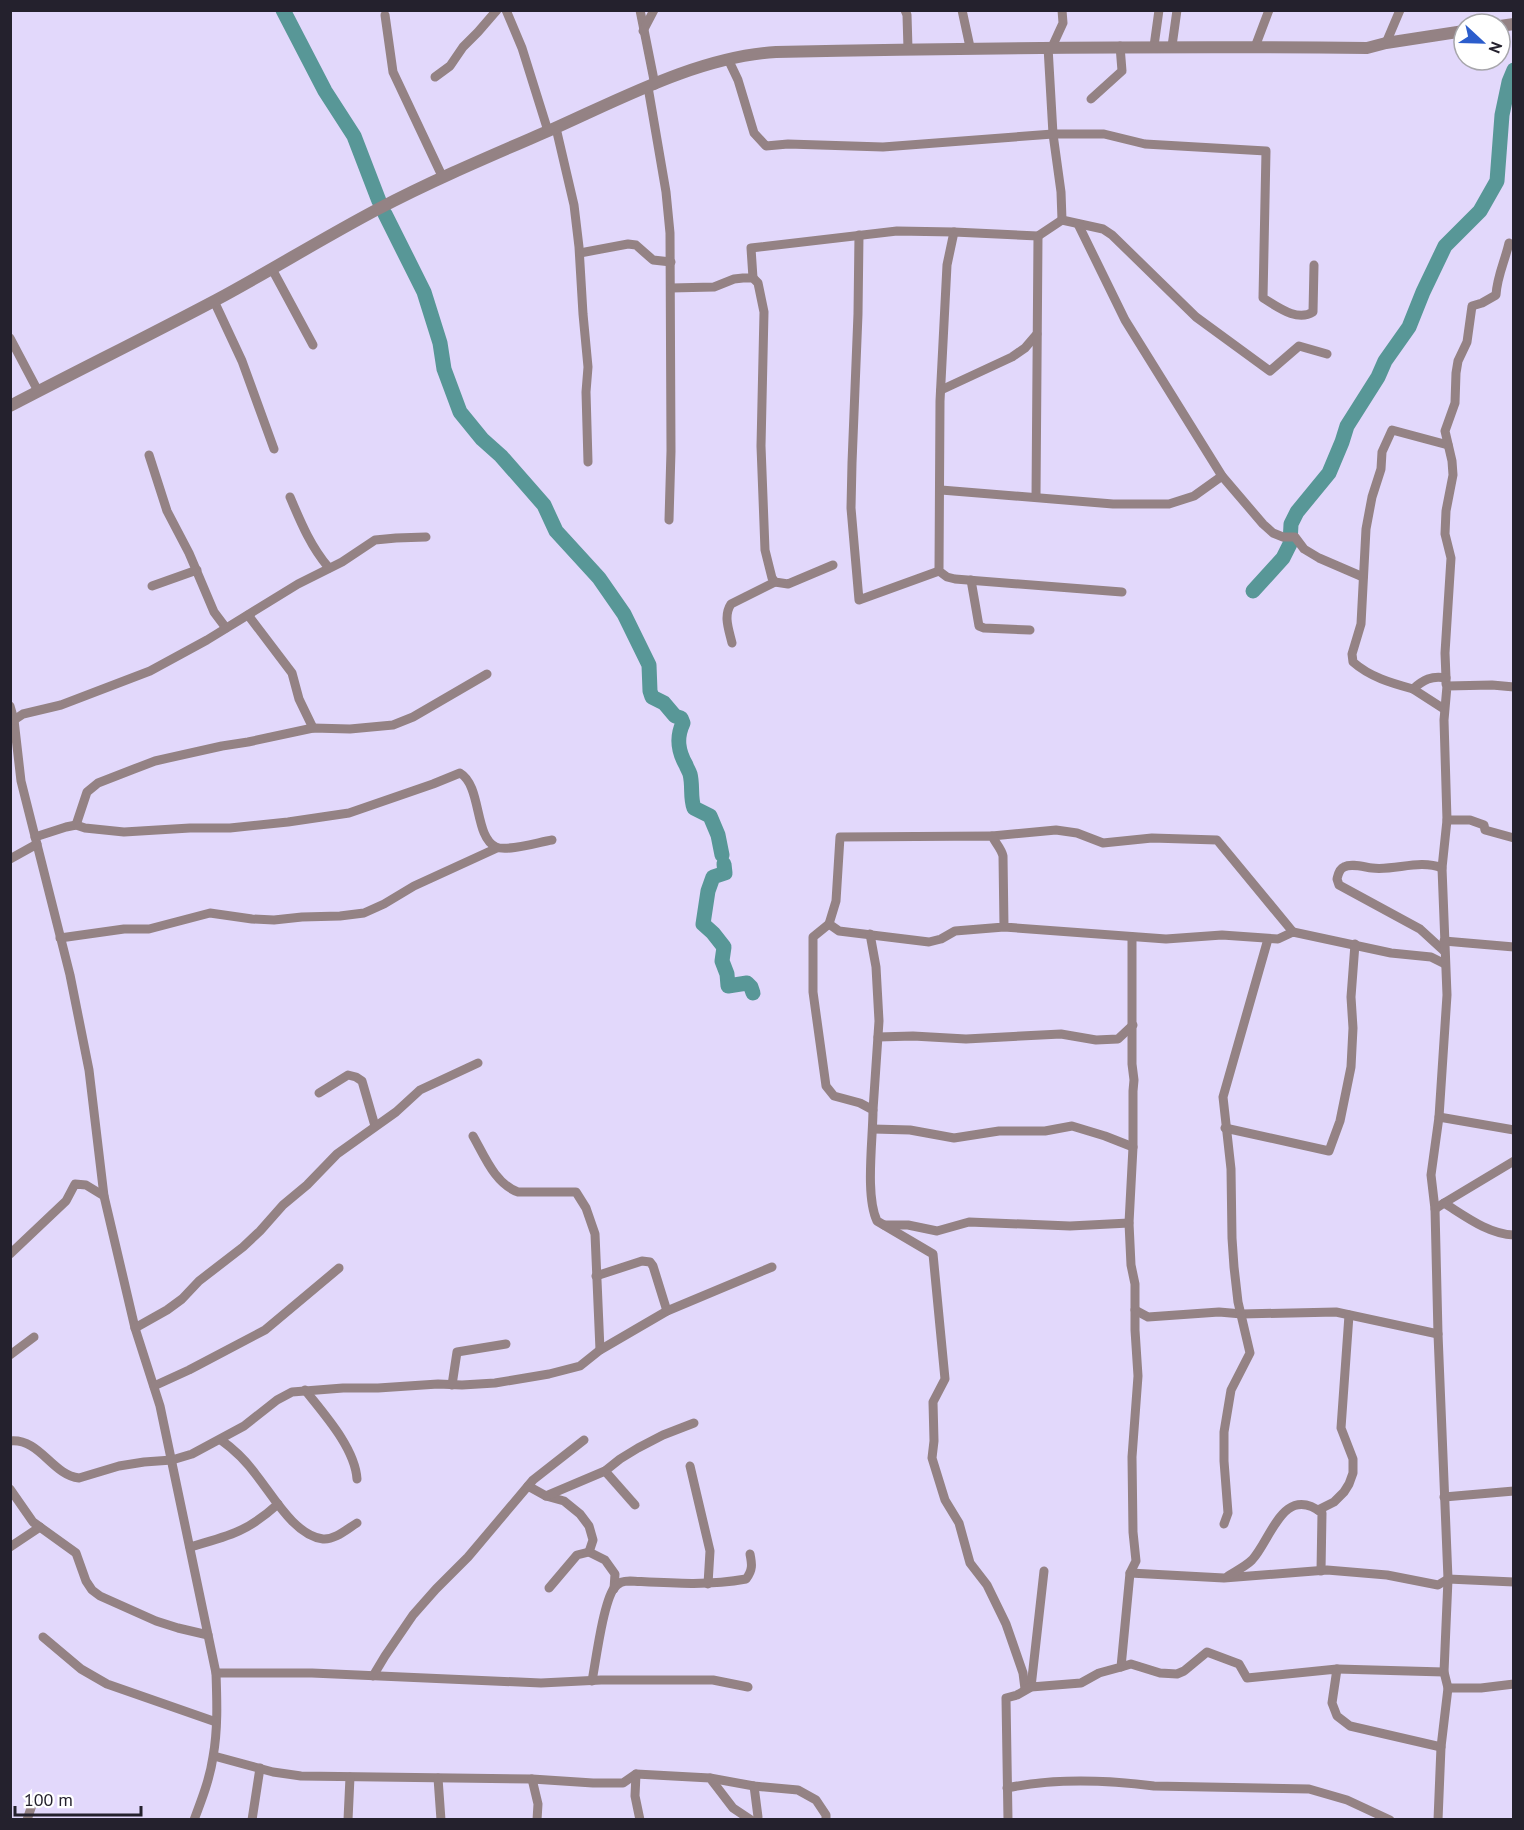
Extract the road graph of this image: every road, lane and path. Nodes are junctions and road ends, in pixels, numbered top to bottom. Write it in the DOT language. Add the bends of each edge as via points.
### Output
graph roads {
  1 [pos="497,10"];
  2 [pos="506,10"];
  3 [pos="640,10"];
  4 [pos="654,10"];
  5 [pos="905,10"];
  6 [pos="962,10"];
  7 [pos="1062,10"];
  8 [pos="1158,10"];
  9 [pos="1178,10"];
  10 [pos="1400,10"];
  11 [pos="1269,11"];
  12 [pos="385,15"];
  13 [pos="643,31"];
  14 [pos="1452,33"];
  15 [pos="1386,43"];
  16 [pos="1120,46"];
  17 [pos="1154,46"];
  18 [pos="1172,46"];
  19 [pos="1255,46"];
  20 [pos="970,47"];
  21 [pos="1051,47"];
  22 [pos="908,49"];
  23 [pos="728,58"];
  24 [pos="435,76"];
  25 [pos="652,86"];
  26 [pos="1091,99"];
  27 [pos="552,129"];
  28 [pos="1053,134"];
  29 [pos="443,178"];
  30 [pos="1062,220"];
  31 [pos="1078,224"];
  32 [pos="954,232"];
  33 [pos="859,235"];
  34 [pos="1038,236"];
  35 [pos="1509,243"];
  36 [pos="580,253"];
  37 [pos="671,262"];
  38 [pos="1314,265"];
  39 [pos="272,269"];
  40 [pos="753,278"];
  41 [pos="671,288"];
  42 [pos="214,301"];
  43 [pos="1037,334"];
  44 [pos="10,338"];
  45 [pos="313,345"];
  46 [pos="1327,354"];
  47 [pos="940,390"];
  48 [pos="38,391"];
  49 [pos="10,406"];
  50 [pos="1448,445"];
  51 [pos="274,449"];
  52 [pos="149,455"];
  53 [pos="588,462"];
  54 [pos="1222,476"];
  55 [pos="941,490"];
  56 [pos="290,497"];
  57 [pos="1035,497"];
  58 [pos="669,520"];
  59 [pos="426,537"];
  60 [pos="833,565"];
  61 [pos="330,568"];
  62 [pos="196,570"];
  63 [pos="939,571"];
  64 [pos="1363,577"];
  65 [pos="971,580"];
  66 [pos="775,582"];
  67 [pos="152,586"];
  68 [pos="1122,592"];
  69 [pos="248,615"];
  70 [pos="226,628"];
  71 [pos="1030,630"];
  72 [pos="732,643"];
  73 [pos="487,674"];
  74 [pos="1446,682"];
  75 [pos="1514,687"];
  76 [pos="1413,689"];
  77 [pos="10,706"];
  78 [pos="1444,709"];
  79 [pos="15,720"];
  80 [pos="313,728"];
  81 [pos="14,764"];
  82 [pos="1447,820"];
  83 [pos="76,825"];
  84 [pos="992,836"];
  85 [pos="1514,838"];
  86 [pos="36,840"];
  87 [pos="552,840"];
  88 [pos="497,848"];
  89 [pos="10,859"];
  90 [pos="1442,868"];
  91 [pos="829,924"];
  92 [pos="1004,927"];
  93 [pos="1293,932"];
  94 [pos="870,934"];
  95 [pos="1132,937"];
  96 [pos="60,938"];
  97 [pos="1268,939"];
  98 [pos="1355,944"];
  99 [pos="1444,946"];
  100 [pos="1514,946"];
  101 [pos="1445,964"];
  102 [pos="1133,1025"];
  103 [pos="879,1037"];
  104 [pos="1118,1039"];
  105 [pos="1132,1050"];
  106 [pos="478,1063"];
  107 [pos="319,1093"];
  108 [pos="873,1110"];
  109 [pos="1439,1117"];
  110 [pos="375,1126"];
  111 [pos="1225,1128"];
  112 [pos="873,1129"];
  113 [pos="1514,1130"];
  114 [pos="473,1136"];
  115 [pos="1133,1147"];
  116 [pos="1514,1161"];
  117 [pos="104,1196"];
  118 [pos="1444,1203"];
  119 [pos="1435,1209"];
  120 [pos="1129,1223"];
  121 [pos="883,1225"];
  122 [pos="1514,1235"];
  123 [pos="10,1254"];
  124 [pos="772,1267"];
  125 [pos="339,1268"];
  126 [pos="596,1276"];
  127 [pos="1136,1310"];
  128 [pos="667,1311"];
  129 [pos="1242,1314"];
  130 [pos="1349,1315"];
  131 [pos="1148,1317"];
  132 [pos="135,1328"];
  133 [pos="1135,1330"];
  134 [pos="1438,1334"];
  135 [pos="34,1337"];
  136 [pos="506,1344"];
  137 [pos="600,1350"];
  138 [pos="10,1355"];
  139 [pos="452,1384"];
  140 [pos="154,1386"];
  141 [pos="305,1390"];
  142 [pos="694,1423"];
  143 [pos="221,1440"];
  144 [pos="584,1440"];
  145 [pos="10,1441"];
  146 [pos="172,1460"];
  147 [pos="690,1466"];
  148 [pos="604,1471"];
  149 [pos="357,1479"];
  150 [pos="528,1486"];
  151 [pos="10,1489"];
  152 [pos="1514,1491"];
  153 [pos="546,1496"];
  154 [pos="1444,1497"];
  155 [pos="278,1504"];
  156 [pos="635,1505"];
  157 [pos="1318,1510"];
  158 [pos="357,1523"];
  159 [pos="1224,1524"];
  160 [pos="40,1527"];
  161 [pos="10,1547"];
  162 [pos="190,1547"];
  163 [pos="589,1552"];
  164 [pos="750,1554"];
  165 [pos="1044,1571"];
  166 [pos="1321,1571"];
  167 [pos="1130,1573"];
  168 [pos="1224,1578"];
  169 [pos="1448,1579"];
  170 [pos="1514,1582"];
  171 [pos="708,1584"];
  172 [pos="549,1588"];
  173 [pos="614,1589"];
  174 [pos="208,1635"];
  175 [pos="44,1637"];
  176 [pos="1121,1667"];
  177 [pos="1337,1669"];
  178 [pos="1444,1672"];
  179 [pos="216,1673"];
  180 [pos="373,1676"];
  181 [pos="592,1681"];
  182 [pos="1514,1684"];
  183 [pos="748,1687"];
  184 [pos="1028,1688"];
  185 [pos="1448,1688"];
  186 [pos="216,1722"];
  187 [pos="1441,1747"];
  188 [pos="214,1756"];
  189 [pos="260,1768"];
  190 [pos="636,1774"];
  191 [pos="350,1777"];
  192 [pos="438,1778"];
  193 [pos="710,1778"];
  194 [pos="532,1779"];
  195 [pos="623,1783"];
  196 [pos="754,1786"];
  197 [pos="1007,1788"];
  198 [pos="635,1796"];
  199 [pos="32,1805"];
  200 [pos="27,1820"];
  201 [pos="194,1820"];
  202 [pos="252,1820"];
  203 [pos="348,1820"];
  204 [pos="441,1820"];
  205 [pos="537,1820"];
  206 [pos="640,1820"];
  207 [pos="751,1820"];
  208 [pos="757,1820"];
  209 [pos="826,1820"];
  210 [pos="1008,1820"];
  211 [pos="1390,1820"];
  212 [pos="1438,1820"];
  1 -- 24 [label="street" via="450,66"];
  2 -- 27 [label="street"];
  3 -- 13 [label="street"];
  4 -- 13 [label="street"];
  5 -- 22 [label="street"];
  6 -- 20 [label="street"];
  7 -- 21 [label="street" via="1063,23"];
  8 -- 17 [label="street"];
  9 -- 18 [label="street"];
  10 -- 15 [label="street"];
  11 -- 19 [label="street"];
  12 -- 29 [label="street" via="393,72"];
  13 -- 25 [label="street"];
  14 -- 15 [label="street"];
  15 -- 19 [label="street" via="1367,48"];
  16 -- 17 [label="street"];
  16 -- 21 [label="street"];
  16 -- 26 [label="street" via="1122,71"];
  17 -- 18 [label="street"];
  18 -- 19 [label="street"];
  20 -- 21 [label="street"];
  20 -- 22 [label="street"];
  21 -- 28 [label="street"];
  22 -- 23 [label="street" via="752,53"];
  23 -- 25 [label="street"];
  23 -- 28 [label="street" via="754,133 766,146 883,147"];
  25 -- 27 [label="street"];
  25 -- 37 [label="street"];
  27 -- 29 [label="street"];
  27 -- 36 [label="street" via="574,205"];
  28 -- 30 [label="street"];
  28 -- 38 [label="street" via="1104,134 1145,144 1266,151 1263,298 1282,310 1307,316 1313,312"];
  29 -- 39 [label="street" via="378,209"];
  30 -- 31 [label="street"];
  30 -- 34 [label="street"];
  31 -- 46 [label="street" via="1112,235 1196,317 1270,371 1299,346"];
  31 -- 54 [label="street" via="1125,320"];
  32 -- 33 [label="street"];
  32 -- 34 [label="street"];
  32 -- 47 [label="street" via="947,265"];
  33 -- 40 [label="street" via="751,248"];
  33 -- 63 [label="street" via="852,508 859,600"];
  34 -- 43 [label="street"];
  35 -- 50 [label="street" via="1496,282 1496,295 1472,306 1467,342 1458,361 1455,403 1445,431"];
  36 -- 37 [label="street" via="628,244 636,245 653,260"];
  36 -- 53 [label="street" via="588,367"];
  37 -- 41 [label="street"];
  39 -- 42 [label="street"];
  39 -- 45 [label="street"];
  40 -- 41 [label="street" via="734,279 714,287"];
  40 -- 66 [label="street" via="761,292 764,312 761,446 765,550"];
  41 -- 58 [label="street"];
  42 -- 48 [label="street"];
  42 -- 51 [label="street" via="242,361"];
  43 -- 47 [label="street" via="1012,357"];
  43 -- 57 [label="street"];
  44 -- 48 [label="street"];
  47 -- 55 [label="street"];
  48 -- 49 [label="street"];
  50 -- 64 [label="street" via="1392,430 1382,452 1372,497"];
  50 -- 74 [label="street" via="1453,475 1445,534 1451,558"];
  52 -- 62 [label="street" via="167,511"];
  54 -- 57 [label="street" via="1194,496 1169,504"];
  54 -- 64 [label="street" via="1273,532 1295,537 1304,549 1319,558"];
  55 -- 57 [label="street"];
  55 -- 63 [label="street"];
  56 -- 61 [label="street" via="310,541"];
  59 -- 61 [label="street" via="375,540"];
  60 -- 66 [label="street" via="788,584"];
  61 -- 69 [label="street"];
  62 -- 67 [label="street"];
  62 -- 70 [label="street" via="214,612"];
  63 -- 65 [label="street" via="947,577"];
  64 -- 76 [label="street" via="1361,624 1353,662 1381,679"];
  65 -- 68 [label="street"];
  65 -- 71 [label="street" via="979,626"];
  66 -- 72 [label="street" via="731,604 726,619"];
  69 -- 70 [label="street"];
  69 -- 80 [label="street" via="292,673"];
  70 -- 79 [label="street" via="150,671"];
  73 -- 80 [label="street" via="393,725"];
  74 -- 75 [label="street"];
  74 -- 76 [label="street" via="1436,676"];
  74 -- 78 [label="street"];
  76 -- 78 [label="street"];
  77 -- 79 [label="street"];
  78 -- 82 [label="street"];
  79 -- 81 [label="street"];
  80 -- 83 [label="street" via="155,761 98,783 87,792"];
  81 -- 86 [label="street"];
  82 -- 85 [label="street" via="1470,820 1484,825 1485,830"];
  82 -- 90 [label="street"];
  83 -- 86 [label="street"];
  83 -- 88 [label="street" via="124,832 288,822 349,813 460,773 471,785 484,833"];
  84 -- 91 [label="street" via="840,837 836,901"];
  84 -- 92 [label="street" via="1003,856"];
  84 -- 93 [label="street" via="1056,830 1103,843 1152,838 1217,840"];
  86 -- 89 [label="street"];
  86 -- 96 [label="street"];
  87 -- 88 [label="street"];
  88 -- 96 [label="street" via="364,913 274,920 210,913 149,930 124,929"];
  90 -- 99 [label="street"];
  90 -- 99 [label="street" via="1429,863 1381,869 1351,865 1341,869 1337,879 1339,885"];
  91 -- 94 [label="street" via="839,931"];
  91 -- 108 [label="street" via="813,937 812,947 813,992 826,1086 834,1096"];
  92 -- 94 [label="street" via="955,931 929,942"];
  92 -- 95 [label="street"];
  93 -- 97 [label="street"];
  93 -- 98 [label="street"];
  94 -- 103 [label="street" via="876,967"];
  95 -- 97 [label="street" via="1222,935"];
  95 -- 102 [label="street"];
  96 -- 117 [label="street" via="89,1070"];
  97 -- 111 [label="street" via="1222,1097"];
  98 -- 101 [label="street" via="1431,957"];
  98 -- 111 [label="street" via="1351,1067 1340,1121 1329,1151"];
  99 -- 100 [label="street"];
  99 -- 101 [label="street"];
  101 -- 109 [label="street" via="1447,995"];
  102 -- 104 [label="street"];
  102 -- 105 [label="street"];
  103 -- 104 [label="street" via="966,1039 1061,1034"];
  103 -- 108 [label="street"];
  104 -- 105 [label="street"];
  105 -- 115 [label="street"];
  106 -- 110 [label="street" via="420,1090"];
  107 -- 110 [label="street" via="341,1079 356,1077 362,1081"];
  108 -- 112 [label="street"];
  109 -- 113 [label="street"];
  109 -- 119 [label="street" via="1431,1175"];
  110 -- 132 [label="street" via="338,1154 243,1247 182,1299"];
  111 -- 129 [label="street" via="1231,1169 1233,1258"];
  112 -- 115 [label="street" via="910,1130 954,1138 1072,1126"];
  112 -- 121 [label="street" via="873,1208 877,1221"];
  114 -- 126 [label="street" via="510,1189 576,1192 595,1234"];
  115 -- 120 [label="street"];
  116 -- 118 [label="street"];
  117 -- 123 [label="street" via="86,1185 75,1184 66,1201"];
  117 -- 132 [label="street"];
  118 -- 119 [label="street"];
  118 -- 122 [label="street" via="1483,1226"];
  119 -- 134 [label="street"];
  120 -- 121 [label="street" via="1070,1226 969,1222 937,1231"];
  120 -- 127 [label="street"];
  121 -- 184 [label="street" via="933,1254 945,1379 933,1402 932,1458 945,1500 959,1522 970,1563 987,1585 1006,1624"];
  124 -- 128 [label="street"];
  125 -- 140 [label="street" via="265,1330"];
  126 -- 128 [label="street" via="650,1262"];
  126 -- 137 [label="street"];
  127 -- 131 [label="street"];
  127 -- 133 [label="street"];
  128 -- 137 [label="street"];
  129 -- 130 [label="street"];
  129 -- 131 [label="street"];
  129 -- 159 [label="street" via="1250,1353 1231,1389 1224,1432 1228,1513"];
  130 -- 134 [label="street"];
  130 -- 157 [label="street" via="1341,1428 1353,1459 1353,1473 1344,1492"];
  131 -- 133 [label="street"];
  132 -- 140 [label="street"];
  133 -- 167 [label="street" via="1138,1376 1132,1532 1136,1561"];
  134 -- 154 [label="street"];
  135 -- 138 [label="street"];
  136 -- 139 [label="street" via="457,1352"];
  137 -- 139 [label="street" via="580,1366 549,1374 495,1383"];
  139 -- 141 [label="street"];
  140 -- 146 [label="street"];
  141 -- 143 [label="street" via="278,1400"];
  141 -- 149 [label="street" via="339,1433"];
  142 -- 148 [label="street" via="638,1448"];
  143 -- 146 [label="street"];
  143 -- 155 [label="street" via="256,1474"];
  144 -- 150 [label="street"];
  145 -- 146 [label="street" via="26,1443 72,1478 119,1466"];
  146 -- 162 [label="street"];
  147 -- 171 [label="street" via="710,1551"];
  148 -- 153 [label="street"];
  148 -- 156 [label="street"];
  150 -- 153 [label="street"];
  150 -- 180 [label="street" via="413,1615"];
  151 -- 160 [label="street"];
  152 -- 154 [label="street"];
  153 -- 163 [label="street" via="564,1501 580,1514 593,1540"];
  154 -- 169 [label="street"];
  155 -- 158 [label="street" via="304,1532 325,1539"];
  155 -- 162 [label="street" via="244,1530"];
  157 -- 166 [label="street" via="1322,1513"];
  157 -- 168 [label="street" via="1313,1506 1290,1507 1275,1522 1252,1560"];
  160 -- 161 [label="street"];
  160 -- 174 [label="street" via="76,1553 86,1581 100,1596 156,1621"];
  162 -- 174 [label="street"];
  163 -- 172 [label="street" via="577,1555"];
  163 -- 173 [label="street" via="605,1560 615,1574"];
  164 -- 171 [label="street" via="753,1566 746,1579"];
  165 -- 184 [label="street"];
  166 -- 168 [label="street"];
  166 -- 169 [label="street" via="1387,1575 1438,1585"];
  167 -- 168 [label="street"];
  167 -- 176 [label="street"];
  169 -- 170 [label="street"];
  169 -- 178 [label="street"];
  171 -- 173 [label="street" via="630,1581 621,1582"];
  173 -- 181 [label="street" via="603,1622"];
  174 -- 179 [label="street"];
  175 -- 186 [label="street" via="81,1669 107,1684"];
  176 -- 177 [label="street" via="1131,1664 1177,1674 1207,1652 1239,1664 1247,1678"];
  176 -- 184 [label="street" via="1081,1683"];
  177 -- 178 [label="street"];
  177 -- 187 [label="street" via="1332,1703 1343,1721 1350,1726"];
  178 -- 185 [label="street"];
  179 -- 180 [label="street"];
  179 -- 186 [label="street"];
  180 -- 181 [label="street" via="541,1683"];
  181 -- 183 [label="street" via="713,1680"];
  182 -- 185 [label="street"];
  184 -- 197 [label="street" via="1006,1698"];
  185 -- 187 [label="street"];
  186 -- 188 [label="street"];
  187 -- 212 [label="street"];
  188 -- 189 [label="street"];
  188 -- 201 [label="street"];
  189 -- 191 [label="street" via="301,1776"];
  189 -- 202 [label="street"];
  190 -- 193 [label="street"];
  190 -- 195 [label="street"];
  190 -- 198 [label="street"];
  191 -- 192 [label="street"];
  191 -- 203 [label="street"];
  192 -- 194 [label="street"];
  192 -- 204 [label="street"];
  193 -- 196 [label="street"];
  193 -- 207 [label="street" via="733,1808"];
  194 -- 195 [label="street"];
  194 -- 205 [label="street"];
  195 -- 198 [label="street"];
  196 -- 208 [label="street"];
  196 -- 209 [label="street" via="798,1790 816,1800"];
  197 -- 210 [label="street"];
  197 -- 211 [label="street" via="1084,1781 1309,1789 1347,1800"];
  198 -- 206 [label="street"];
  199 -- 200 [label="street"];
}
